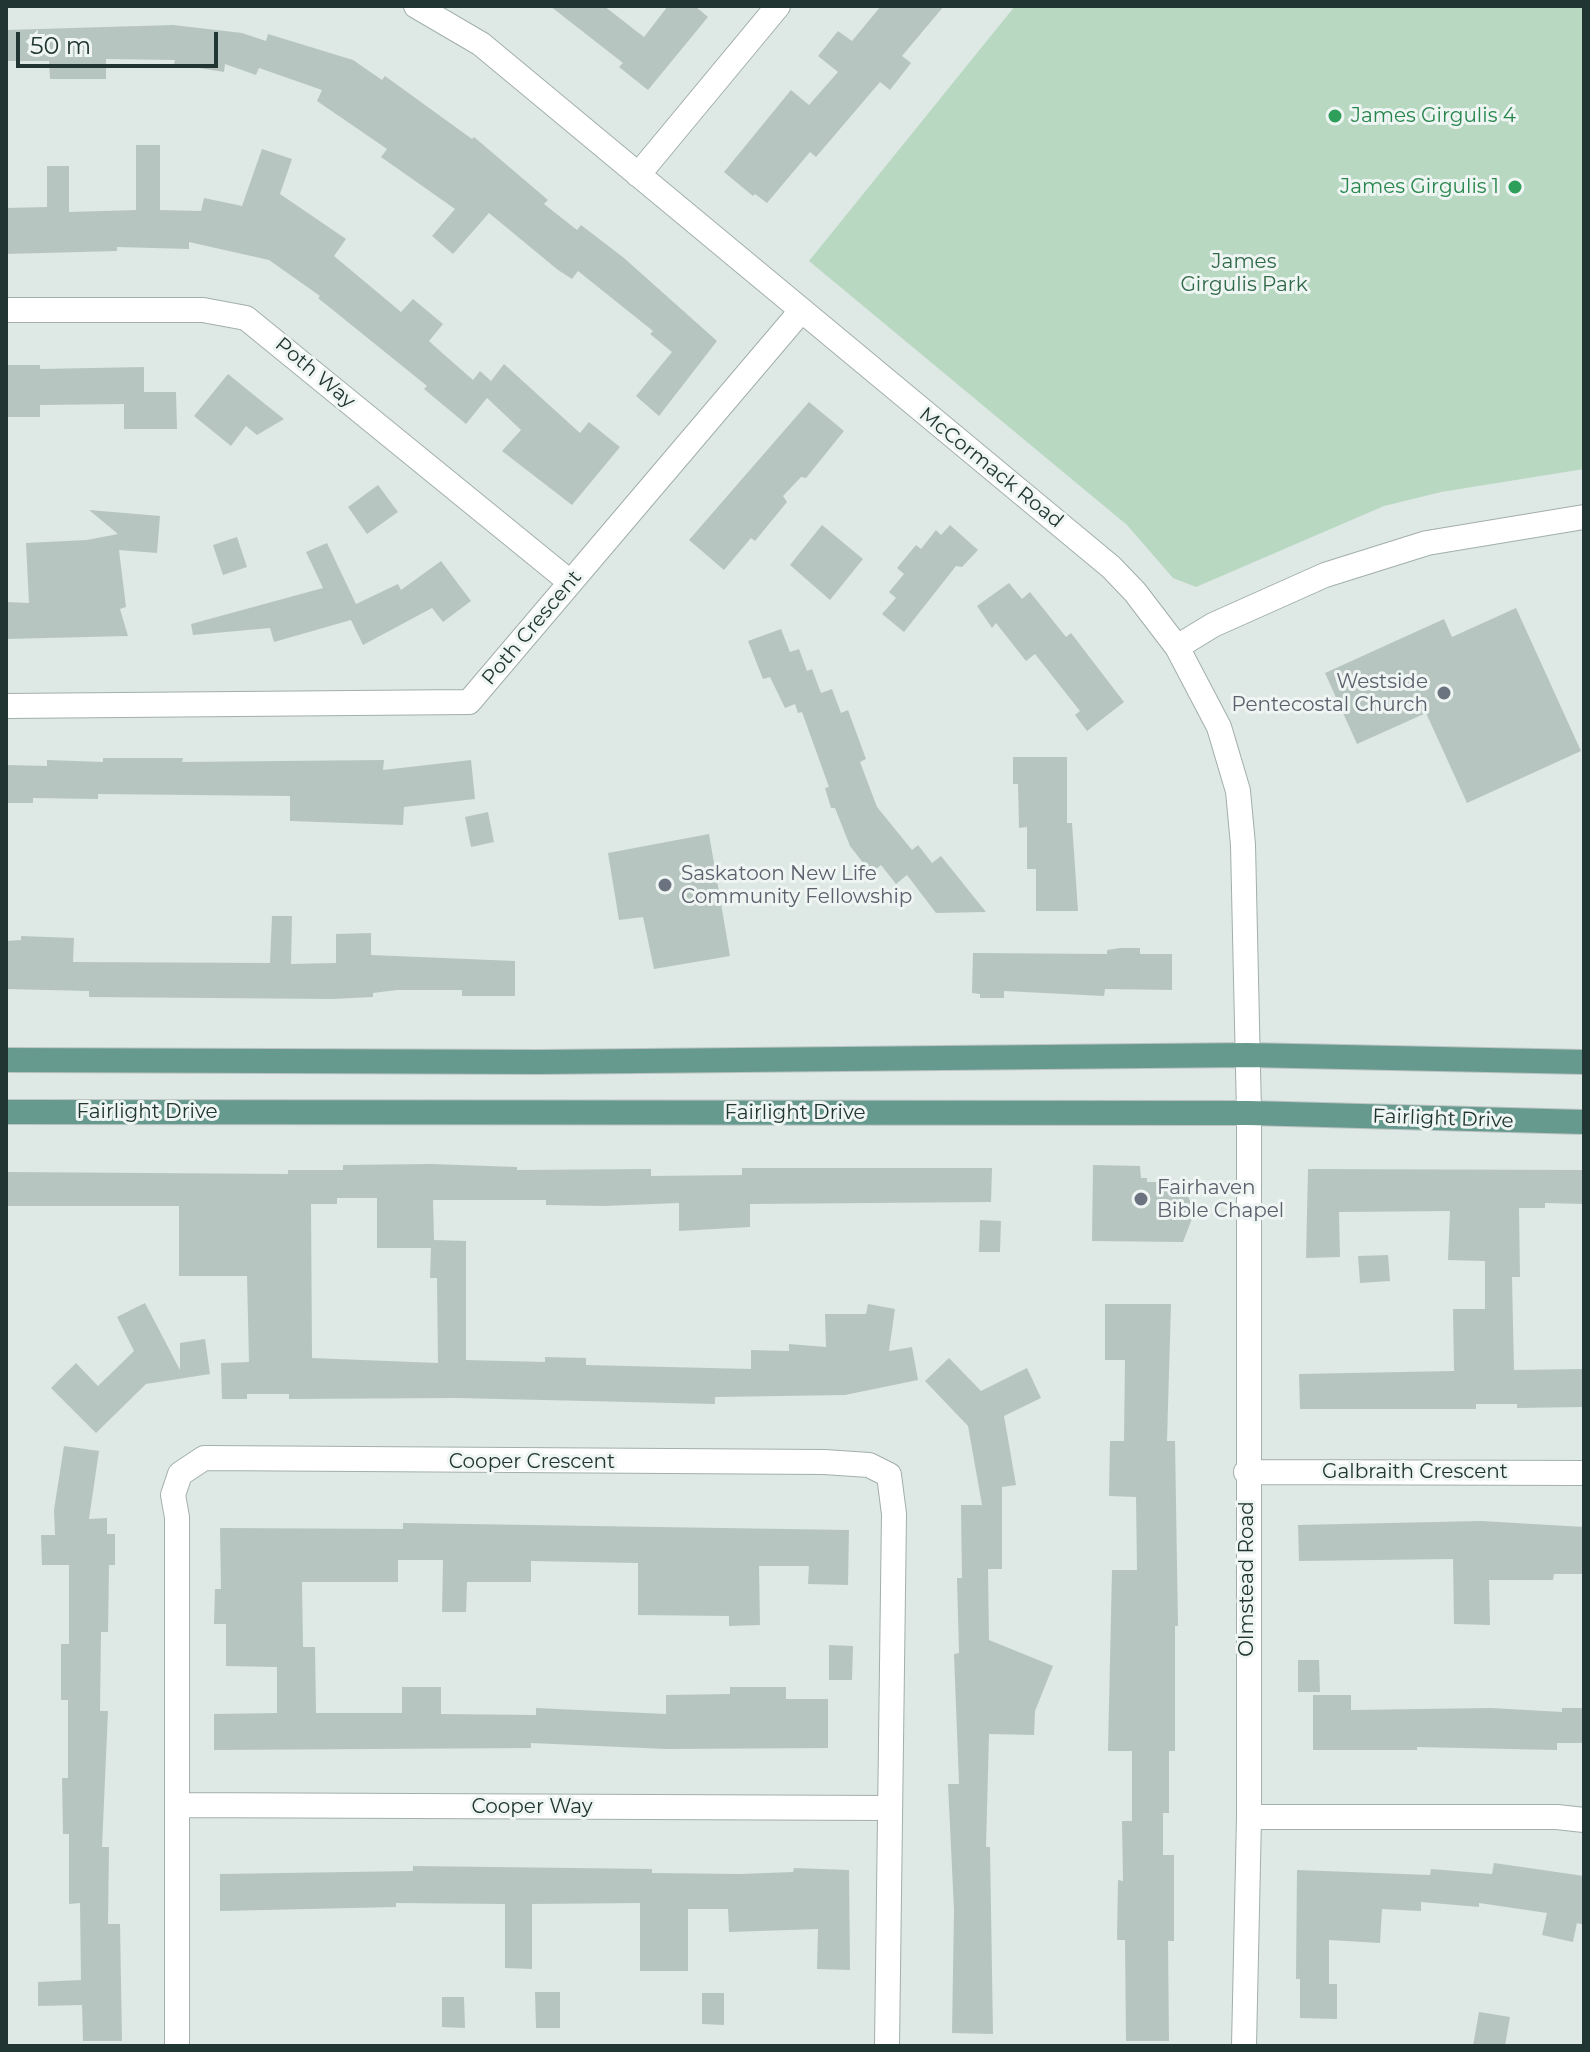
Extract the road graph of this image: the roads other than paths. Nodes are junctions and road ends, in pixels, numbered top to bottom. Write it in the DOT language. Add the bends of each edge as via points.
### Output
graph roads {
  1 [pos="416,6"];
  2 [pos="778,6"];
  3 [pos="638,175"];
  4 [pos="6,310"];
  5 [pos="801,311"];
  6 [pos="1584,517"];
  7 [pos="570,582"];
  8 [pos="1177,647"];
  9 [pos="6,706"];
  10 [pos="1247,1055"];
  11 [pos="6,1060"];
  12 [pos="1584,1062"];
  13 [pos="6,1112"];
  14 [pos="1249,1113"];
  15 [pos="1584,1122"];
  16 [pos="1246,1472"];
  17 [pos="1584,1473"];
  18 [pos="177,1805"];
  19 [pos="887,1808"];
  20 [pos="1249,1817"];
  21 [pos="1584,1820"];
  22 [pos="177,2046"];
  23 [pos="887,2046"];
  24 [pos="1244,2046"];
  1 -- 3 [label="street, McCormack Road" via="481,44"];
  2 -- 3 [label="street"];
  3 -- 5 [label="street, McCormack Road"];
  4 -- 7 [label="street, Poth Way" via="203,310 246,318"];
  5 -- 7 [label="street, Poth Crescent"];
  5 -- 8 [label="street, McCormack Road" via="1111,567"];
  6 -- 8 [label="street" via="1402,550 1325,575 1213,625"];
  7 -- 9 [label="street, Poth Crescent" via="469,702"];
  8 -- 10 [label="street, McCormack Road" via="1219,727 1242,817"];
  10 -- 11 [label="main road" via="555,1062"];
  10 -- 12 [label="main road"];
  10 -- 14 [label="street, McCormack Road"];
  13 -- 14 [label="main road, Fairlight Drive"];
  14 -- 15 [label="main road, Fairlight Drive"];
  14 -- 16 [label="street, Olmstead Road"];
  16 -- 17 [label="street, Galbraith Crescent"];
  16 -- 20 [label="street, Olmstead Road"];
  18 -- 19 [label="street, Cooper Way"];
  18 -- 19 [label="street, Cooper Crescent" via="173,1495 180,1474 204,1458 824,1462 869,1465 889,1475 894,1514"];
  18 -- 22 [label="street, Cooper Crescent"];
  19 -- 23 [label="street, Cooper Crescent"];
  20 -- 21 [label="street"];
  20 -- 24 [label="street, Olmstead Road"];
}
